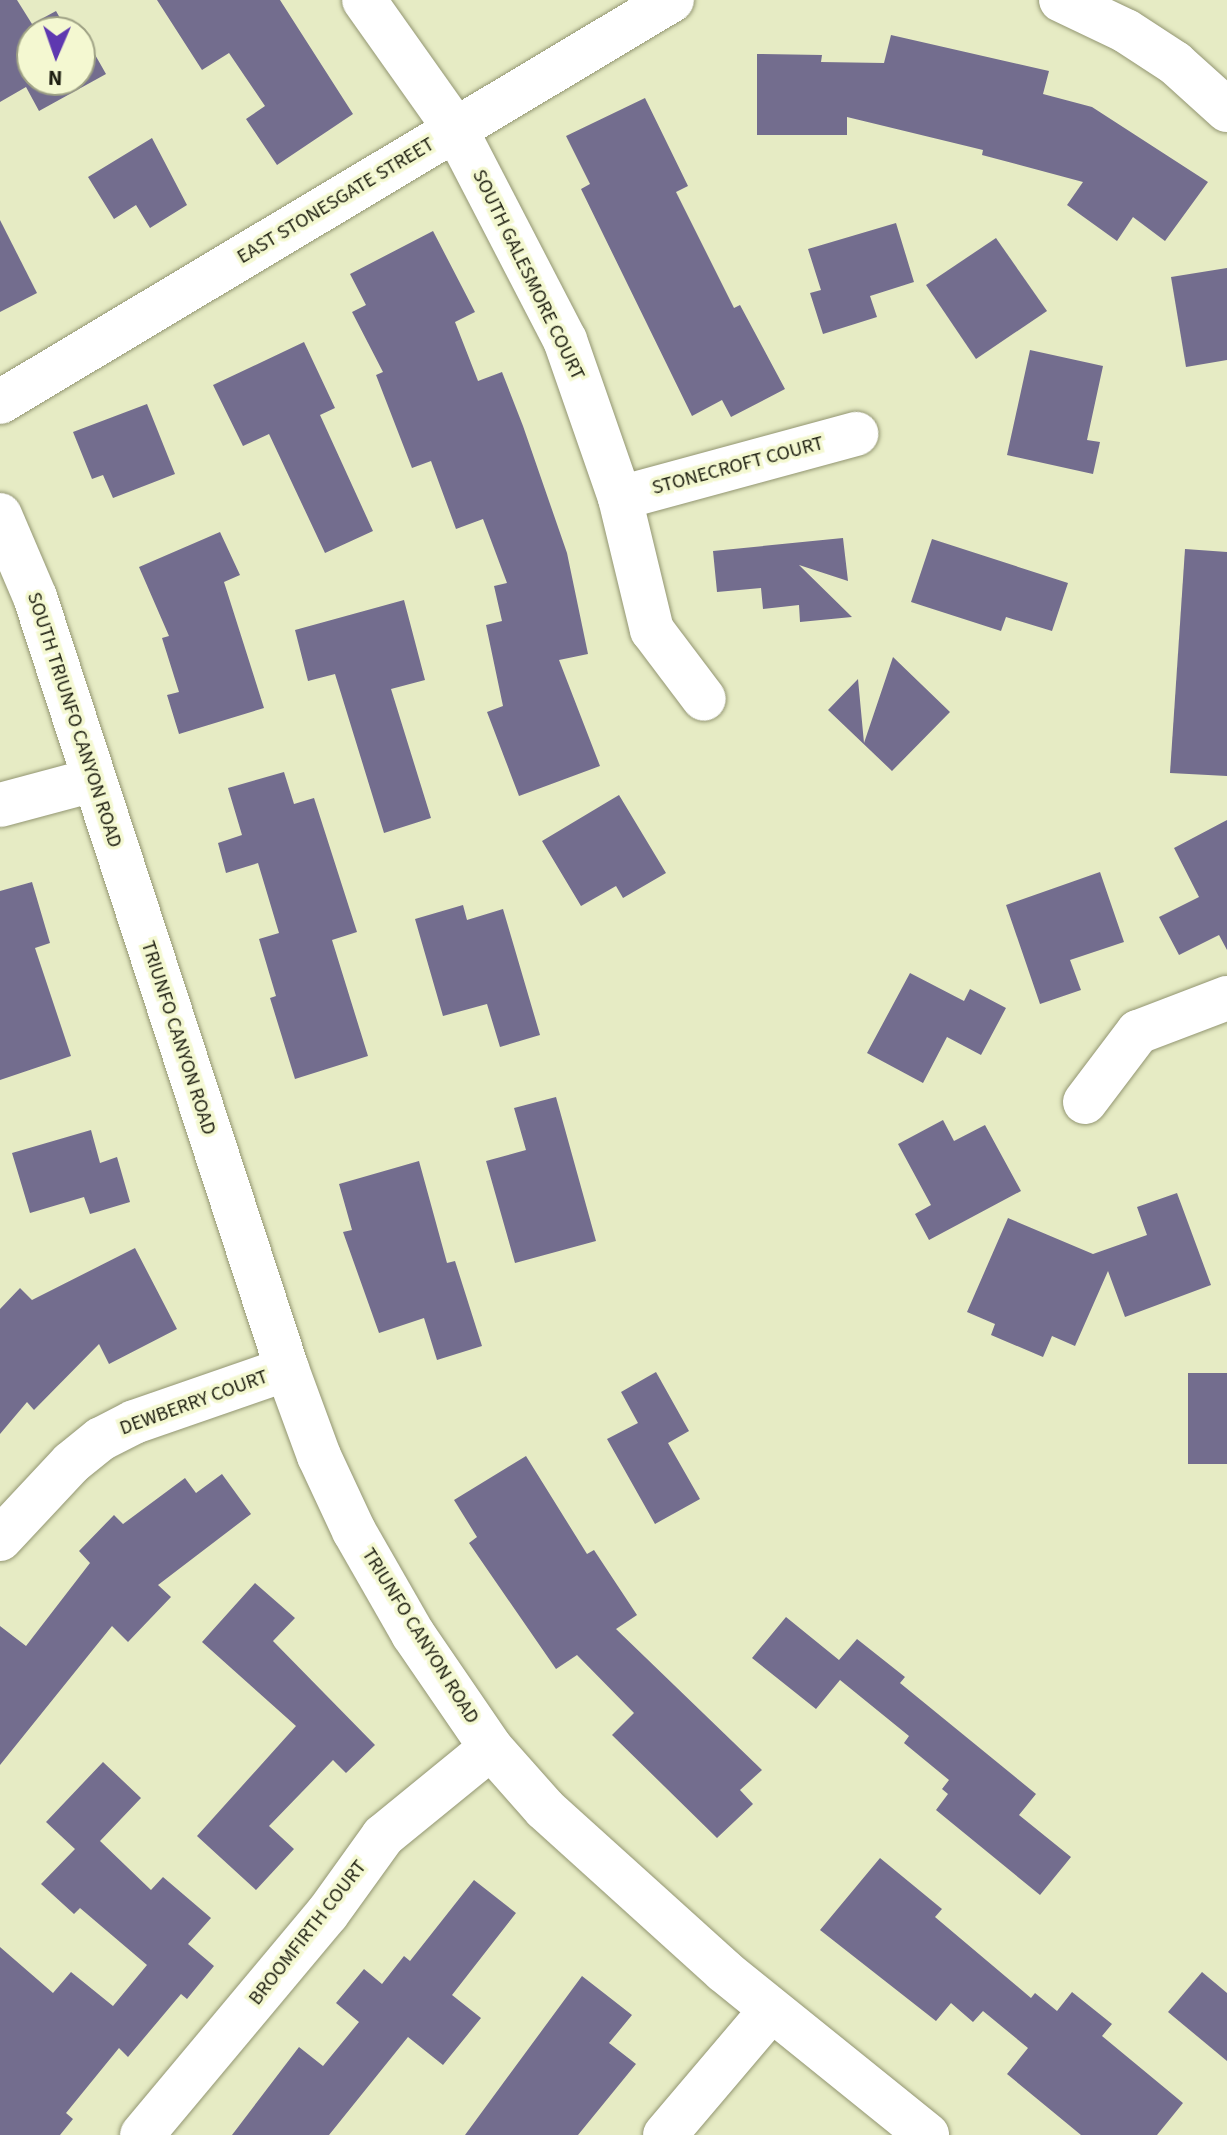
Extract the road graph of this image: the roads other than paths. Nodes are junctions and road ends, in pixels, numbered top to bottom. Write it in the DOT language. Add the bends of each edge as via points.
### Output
graph roads {
  1 [pos="364,0"];
  2 [pos="672,0"];
  3 [pos="1061,0"];
  4 [pos="1133,16"];
  5 [pos="1227,110"];
  6 [pos="456,130"];
  7 [pos="0,402"];
  8 [pos="856,434"];
  9 [pos="620,498"];
  10 [pos="0,515"];
  11 [pos="704,699"];
  12 [pos="93,780"];
  13 [pos="0,805"];
  14 [pos="142,927"];
  15 [pos="1227,998"];
  16 [pos="1085,1102"];
  17 [pos="287,1369"];
  18 [pos="0,1539"];
  19 [pos="491,1748"];
  20 [pos="771,2010"];
  21 [pos="142,2135"];
  22 [pos="665,2135"];
  23 [pos="927,2135"];
  1 -- 6 [label="street, SOUTH GALESMORE COURT"];
  2 -- 6 [label="street, EAST STONESGATE STREET"];
  3 -- 4 [label="street"];
  4 -- 5 [label="street"];
  6 -- 7 [label="street, EAST STONESGATE STREET"];
  6 -- 9 [label="street, SOUTH GALESMORE COURT" via="565,340 596,415"];
  8 -- 9 [label="street, STONECROFT COURT"];
  9 -- 11 [label="street, SOUTH GALESMORE COURT" via="652,630"];
  10 -- 12 [label="street, SOUTH TRIUNFO CANYON ROAD" via="35,597"];
  12 -- 13 [label="street"];
  12 -- 14 [label="street, SOUTH TRIUNFO CANYON ROAD"];
  14 -- 17 [label="street, TRIUNFO CANYON ROAD"];
  15 -- 16 [label="street" via="1138,1032"];
  17 -- 18 [label="street, DEWBERRY COURT" via="134,1422 101,1439"];
  17 -- 19 [label="street, TRIUNFO CANYON ROAD" via="354,1531 413,1634"];
  19 -- 20 [label="street, TRIUNFO CANYON ROAD" via="545,1809"];
  19 -- 21 [label="street, BROOMFIRTH COURT" via="383,1836 327,1914"];
  20 -- 22 [label="street"];
  20 -- 23 [label="street, TRIUNFO CANYON ROAD"];
}
